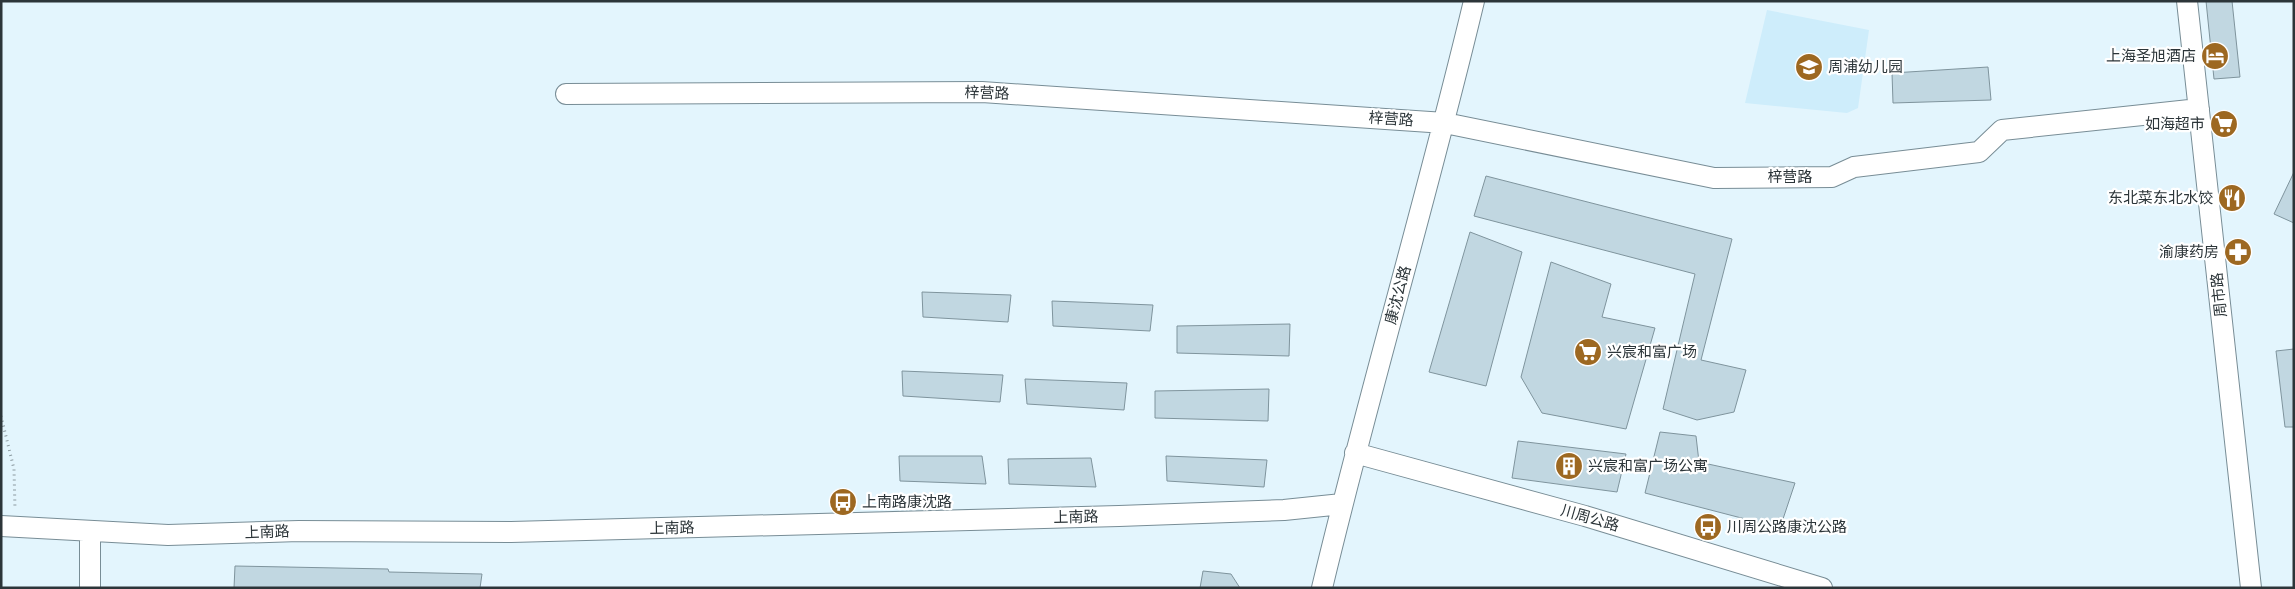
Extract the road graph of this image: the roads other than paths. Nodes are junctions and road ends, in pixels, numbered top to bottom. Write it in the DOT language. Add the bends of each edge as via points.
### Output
graph roads {
  1 [pos="1474,1"];
  2 [pos="2187,1"];
  3 [pos="566,94"];
  4 [pos="2199,109"];
  5 [pos="1445,123"];
  6 [pos="1355,453"];
  7 [pos="1342,504"];
  8 [pos="8,527"];
  9 [pos="90,532"];
  10 [pos="90,588"];
  11 [pos="1322,588"];
  12 [pos="1822,588"];
  13 [pos="2252,588"];
  1 -- 5 [label="street, 康沈公路"];
  2 -- 4 [label="street, 周市路"];
  3 -- 5 [label="street, 梓营路" via="982,92"];
  4 -- 5 [label="street, 梓营路" via="2002,130 1978,152 1854,167 1832,177 1714,178"];
  4 -- 13 [label="street, 周市路"];
  5 -- 6 [label="street, 康沈公路"];
  6 -- 7 [label="street, 康沈公路"];
  6 -- 12 [label="street, 川周公路" via="1585,516"];
  7 -- 9 [label="street, 上南路" via="1284,510 1119,516 511,532 299,531 168,535"];
  7 -- 11 [label="street, 康沈公路"];
  8 -- 9 [label="street, 上南路"];
  9 -- 10 [label="street"];
}
